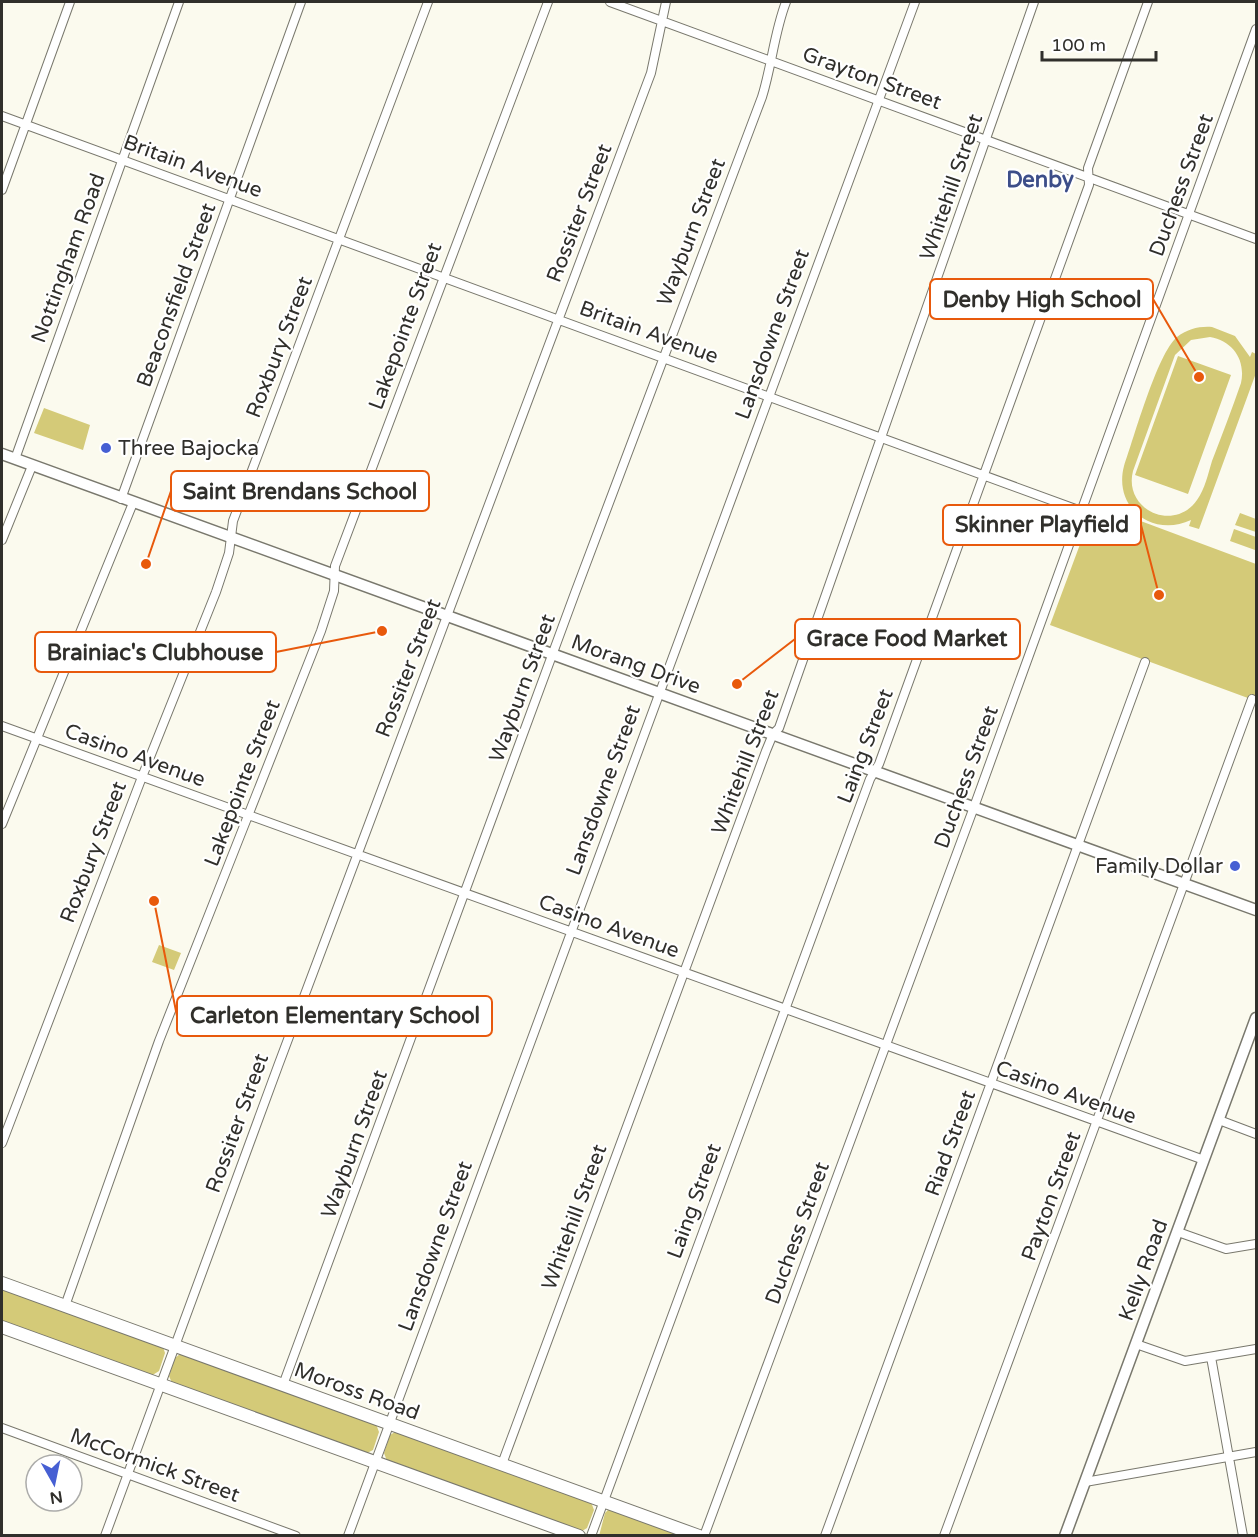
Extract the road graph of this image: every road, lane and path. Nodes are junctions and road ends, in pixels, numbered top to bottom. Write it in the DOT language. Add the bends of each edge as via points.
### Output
graph roads {
  1 [pos="70,2"];
  2 [pos="179,2"];
  3 [pos="301,2"];
  4 [pos="428,2"];
  5 [pos="548,2"];
  6 [pos="610,2"];
  7 [pos="666,2"];
  8 [pos="786,2"];
  9 [pos="915,2"];
  10 [pos="1034,2"];
  11 [pos="1148,2"];
  12 [pos="662,21"];
  13 [pos="1257,29"];
  14 [pos="771,61"];
  15 [pos="878,100"];
  16 [pos="2,116"];
  17 [pos="25,124"];
  18 [pos="986,140"];
  19 [pos="122,160"];
  20 [pos="1089,177"];
  21 [pos="2,190"];
  22 [pos="230,198"];
  23 [pos="1189,214"];
  24 [pos="339,237"];
  25 [pos="1257,239"];
  26 [pos="444,276"];
  27 [pos="559,318"];
  28 [pos="664,356"];
  29 [pos="769,394"];
  30 [pos="884,437"];
  31 [pos="2,454"];
  32 [pos="15,459"];
  33 [pos="32,466"];
  34 [pos="984,474"];
  35 [pos="121,499"];
  36 [pos="133,503"];
  37 [pos="1081,511"];
  38 [pos="231,537"];
  39 [pos="2,540"];
  40 [pos="335,575"];
  41 [pos="447,616"];
  42 [pos="553,654"];
  43 [pos="1145,662"];
  44 [pos="658,692"];
  45 [pos="1252,699"];
  46 [pos="2,726"];
  47 [pos="773,734"];
  48 [pos="37,738"];
  49 [pos="875,771"];
  50 [pos="142,777"];
  51 [pos="974,807"];
  52 [pos="249,815"];
  53 [pos="2,824"];
  54 [pos="1080,845"];
  55 [pos="357,855"];
  56 [pos="1185,884"];
  57 [pos="466,893"];
  58 [pos="1257,910"];
  59 [pos="570,931"];
  60 [pos="684,973"];
  61 [pos="785,1009"];
  62 [pos="1257,1018"];
  63 [pos="886,1046"];
  64 [pos="992,1084"];
  65 [pos="1219,1120"];
  66 [pos="1097,1122"];
  67 [pos="1257,1134"];
  68 [pos="2,1143"];
  69 [pos="1204,1160"];
  70 [pos="1178,1232"];
  71 [pos="1257,1244"];
  72 [pos="2,1283"];
  73 [pos="65,1306"];
  74 [pos="2,1327"];
  75 [pos="1136,1344"];
  76 [pos="174,1345"];
  77 [pos="1257,1349"];
  78 [pos="1211,1357"];
  79 [pos="160,1384"];
  80 [pos="283,1385"];
  81 [pos="388,1423"];
  82 [pos="2,1428"];
  83 [pos="1257,1452"];
  84 [pos="1229,1457"];
  85 [pos="375,1462"];
  86 [pos="502,1464"];
  87 [pos="127,1474"];
  88 [pos="1085,1482"];
  89 [pos="603,1501"];
  90 [pos="105,1536"];
  91 [pos="296,1536"];
  92 [pos="348,1536"];
  93 [pos="579,1536"];
  94 [pos="591,1536"];
  95 [pos="699,1536"];
  96 [pos="704,1536"];
  97 [pos="825,1536"];
  98 [pos="944,1536"];
  99 [pos="1065,1536"];
  100 [pos="1244,1536"];
  1 -- 17 [label="street"];
  2 -- 19 [label="street, Nottingham Road"];
  3 -- 22 [label="street, Beaconsfield Street"];
  4 -- 24 [label="street, Roxbury Street"];
  5 -- 26 [label="street, Lakepointe Street"];
  6 -- 12 [label="street, Grayton Street"];
  7 -- 12 [label="street, Rossiter Street"];
  8 -- 14 [label="street, Wayburn Street"];
  9 -- 15 [label="street, Lansdowne Street"];
  10 -- 18 [label="street, Whitehill Street"];
  11 -- 20 [label="street, Laing Street" via="1088,168"];
  12 -- 14 [label="street, Grayton Street"];
  12 -- 27 [label="street, Rossiter Street" via="651,73"];
  13 -- 23 [label="street, Duchess Street"];
  14 -- 15 [label="street, Grayton Street"];
  14 -- 28 [label="street, Wayburn Street" via="762,97"];
  15 -- 18 [label="street, Grayton Street"];
  15 -- 29 [label="street, Lansdowne Street"];
  16 -- 17 [label="street, Britain Avenue"];
  17 -- 19 [label="street, Britain Avenue"];
  17 -- 21 [label="street"];
  18 -- 20 [label="street, Grayton Street"];
  18 -- 30 [label="street, Whitehill Street"];
  19 -- 22 [label="street, Britain Avenue"];
  19 -- 32 [label="street, Nottingham Road"];
  20 -- 23 [label="street, Grayton Street"];
  20 -- 34 [label="street, Laing Street"];
  22 -- 24 [label="street, Britain Avenue"];
  22 -- 35 [label="street, Beaconsfield Street"];
  23 -- 25 [label="street, Grayton Street"];
  23 -- 37 [label="street, Duchess Street"];
  24 -- 26 [label="street, Britain Avenue"];
  24 -- 38 [label="street, Roxbury Street" via="233,521"];
  26 -- 27 [label="street, Britain Avenue"];
  26 -- 40 [label="street, Lakepointe Street" via="335,566"];
  27 -- 28 [label="street, Britain Avenue"];
  27 -- 41 [label="street, Rossiter Street"];
  28 -- 29 [label="street, Britain Avenue"];
  28 -- 42 [label="street, Wayburn Street"];
  29 -- 30 [label="street, Britain Avenue"];
  29 -- 44 [label="street, Lansdowne Street"];
  30 -- 34 [label="street, Britain Avenue"];
  30 -- 47 [label="street, Whitehill Street" via="779,728"];
  31 -- 32 [label="street, Morang Drive"];
  32 -- 33 [label="street, Morang Drive"];
  33 -- 35 [label="street, Morang Drive"];
  33 -- 39 [label="street"];
  34 -- 37 [label="street, Britain Avenue"];
  34 -- 49 [label="street, Laing Street"];
  35 -- 36 [label="street, Morang Drive"];
  36 -- 38 [label="street, Morang Drive"];
  36 -- 48 [label="street"];
  37 -- 51 [label="street, Duchess Street"];
  38 -- 40 [label="street, Morang Drive"];
  38 -- 50 [label="street, Roxbury Street" via="216,592"];
  40 -- 41 [label="street, Morang Drive"];
  40 -- 52 [label="street, Lakepointe Street" via="321,631"];
  41 -- 42 [label="street, Morang Drive"];
  41 -- 55 [label="street, Rossiter Street"];
  42 -- 44 [label="street, Morang Drive"];
  42 -- 57 [label="street, Wayburn Street"];
  43 -- 54 [label="street, Riad Street"];
  44 -- 47 [label="street, Morang Drive"];
  44 -- 59 [label="street, Lansdowne Street"];
  45 -- 56 [label="street, Payton Street"];
  46 -- 48 [label="street, Casino Avenue"];
  47 -- 49 [label="street, Morang Drive"];
  47 -- 60 [label="street, Whitehill Street"];
  48 -- 50 [label="street, Casino Avenue"];
  48 -- 53 [label="street"];
  49 -- 51 [label="street, Morang Drive"];
  49 -- 61 [label="street, Laing Street"];
  50 -- 52 [label="street, Casino Avenue"];
  50 -- 68 [label="street, Roxbury Street"];
  51 -- 54 [label="street, Morang Drive"];
  51 -- 63 [label="street, Duchess Street"];
  52 -- 55 [label="street, Casino Avenue"];
  52 -- 73 [label="street, Lakepointe Street" via="159,1041"];
  54 -- 56 [label="street, Morang Drive"];
  54 -- 64 [label="street, Riad Street"];
  55 -- 57 [label="street, Casino Avenue"];
  55 -- 76 [label="street, Rossiter Street"];
  56 -- 58 [label="street, Morang Drive"];
  56 -- 66 [label="street, Payton Street"];
  57 -- 59 [label="street, Casino Avenue"];
  57 -- 80 [label="street, Wayburn Street"];
  59 -- 60 [label="street, Casino Avenue"];
  59 -- 81 [label="street, Lansdowne Street"];
  60 -- 61 [label="street, Casino Avenue"];
  60 -- 86 [label="street, Whitehill Street"];
  61 -- 63 [label="street, Casino Avenue"];
  61 -- 89 [label="street, Laing Street"];
  62 -- 65 [label="street, Kelly Road"];
  63 -- 64 [label="street, Casino Avenue"];
  63 -- 96 [label="street, Duchess Street"];
  64 -- 66 [label="street, Casino Avenue"];
  64 -- 97 [label="street, Riad Street"];
  65 -- 67 [label="street"];
  65 -- 69 [label="street, Kelly Road"];
  66 -- 69 [label="street, Casino Avenue"];
  66 -- 98 [label="street, Payton Street"];
  69 -- 70 [label="street, Kelly Road"];
  70 -- 71 [label="street" via="1226,1249"];
  70 -- 75 [label="street, Kelly Road"];
  72 -- 73 [label="main road, Moross Road"];
  73 -- 76 [label="main road, Moross Road"];
  74 -- 79 [label="main road"];
  75 -- 78 [label="street" via="1185,1360"];
  75 -- 88 [label="street, Kelly Road"];
  76 -- 79 [label="street, Rossiter Street"];
  76 -- 80 [label="main road, Moross Road"];
  77 -- 78 [label="street"];
  78 -- 84 [label="street"];
  79 -- 85 [label="main road"];
  79 -- 87 [label="street, Rossiter Street"];
  80 -- 81 [label="main road, Moross Road"];
  81 -- 85 [label="street, Lansdowne Street"];
  81 -- 86 [label="main road, Moross Road"];
  82 -- 87 [label="street, McCormick Street"];
  83 -- 84 [label="street"];
  84 -- 88 [label="street"];
  84 -- 100 [label="street"];
  85 -- 92 [label="street, Lansdowne Street"];
  85 -- 93 [label="main road"];
  86 -- 89 [label="main road, Moross Road"];
  87 -- 90 [label="street, Rossiter Street"];
  87 -- 91 [label="street, McCormick Street"];
  88 -- 99 [label="street, Kelly Road"];
  89 -- 94 [label="street, Laing Street"];
  89 -- 95 [label="main road, Moross Road"];
}
